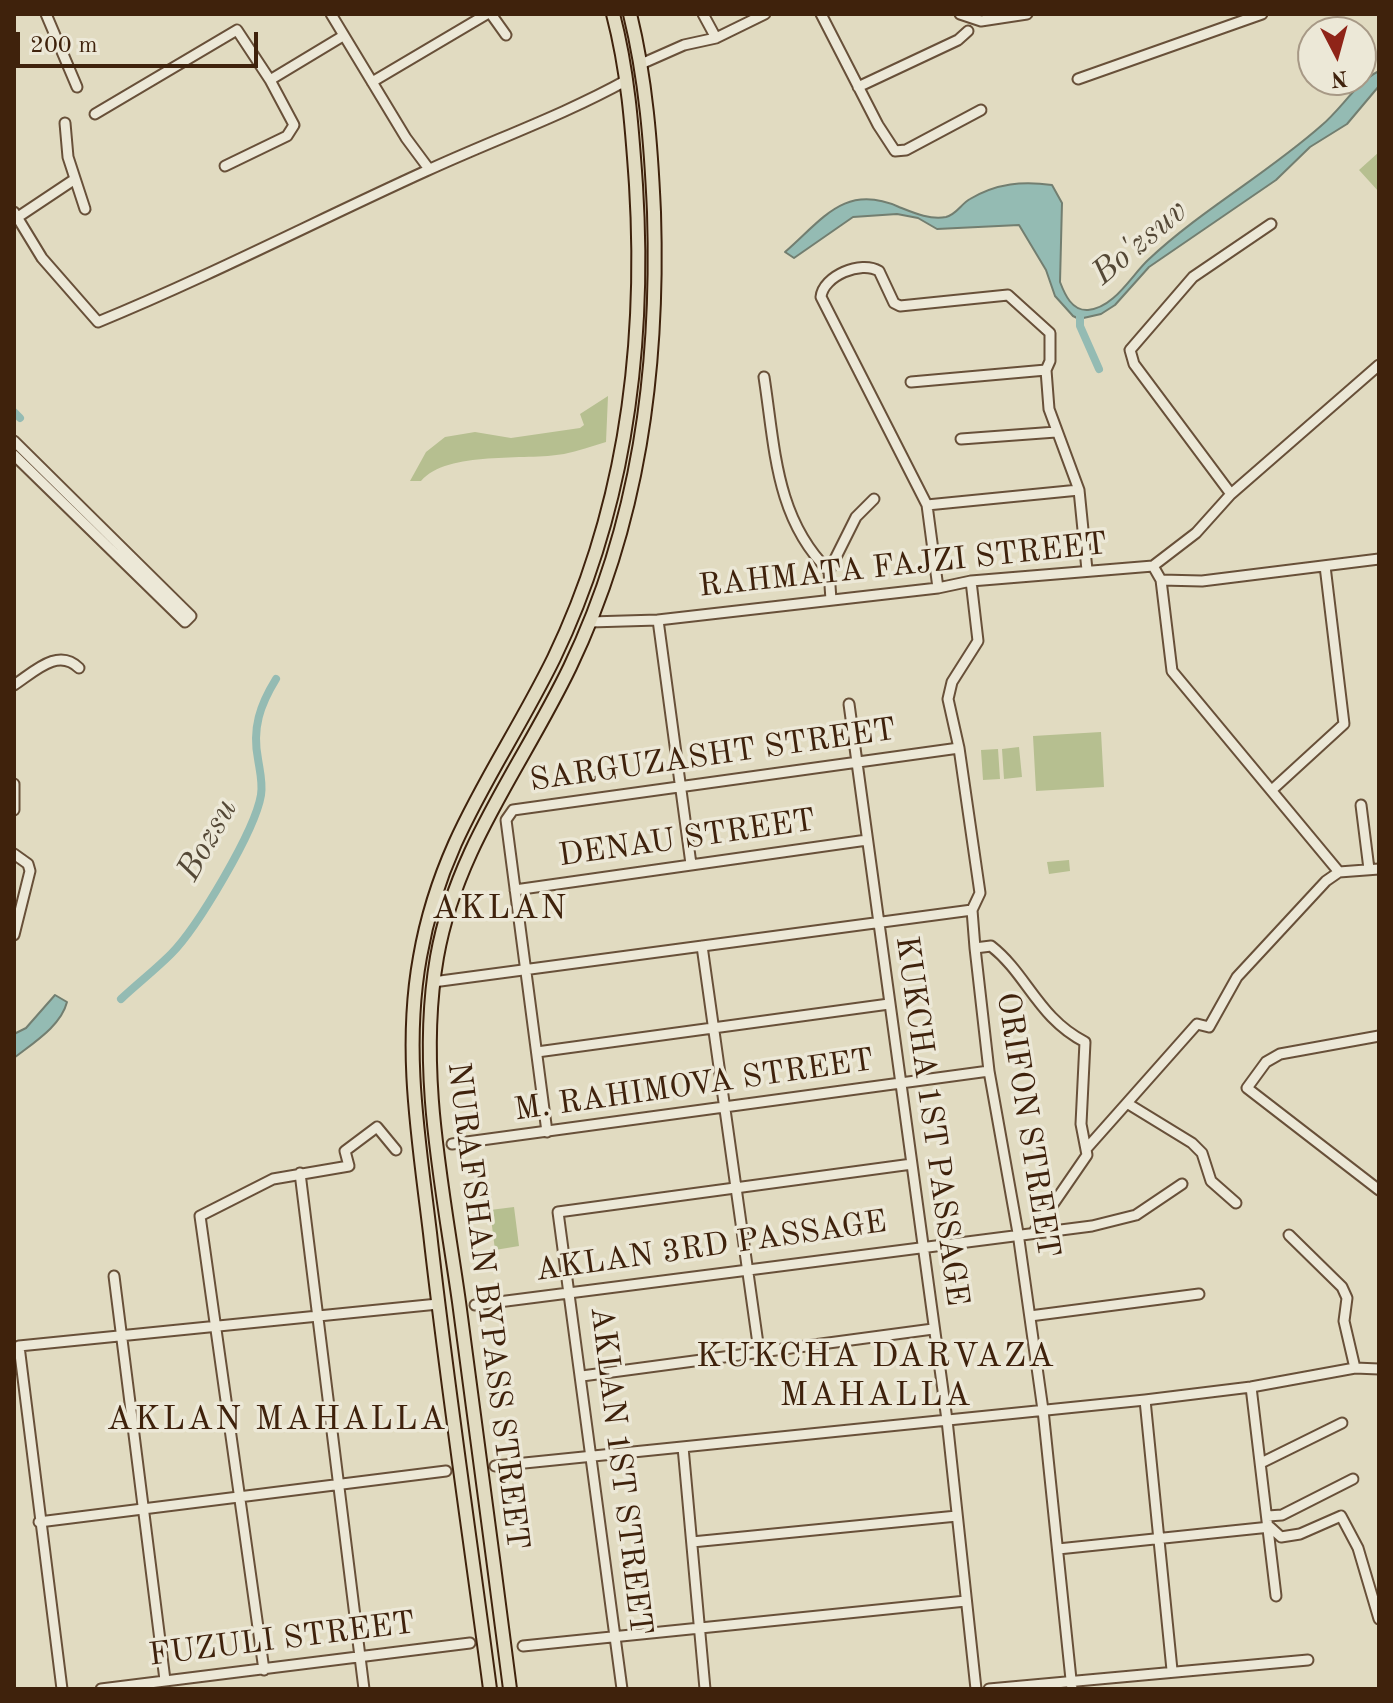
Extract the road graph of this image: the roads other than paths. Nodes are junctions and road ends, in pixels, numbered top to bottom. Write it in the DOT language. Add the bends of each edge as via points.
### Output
graph roads {
  1 [pos="46,14"];
  2 [pos="331,14"];
  3 [pos="489,14"];
  4 [pos="613,14"];
  5 [pos="630,14"];
  6 [pos="703,14"];
  7 [pos="765,14"];
  8 [pos="821,14"];
  9 [pos="960,14"];
  10 [pos="1027,14"];
  11 [pos="1262,14"];
  12 [pos="968,31"];
  13 [pos="506,35"];
  14 [pos="343,36"];
  15 [pos="716,38"];
  16 [pos="641,64"];
  17 [pos="1078,79"];
  18 [pos="270,80"];
  19 [pos="627,80"];
  20 [pos="372,82"];
  21 [pos="77,87"];
  22 [pos="858,87"];
  23 [pos="981,110"];
  24 [pos="95,114"];
  25 [pos="65,123"];
  26 [pos="225,166"];
  27 [pos="429,169"];
  28 [pos="75,179"];
  29 [pos="85,209"];
  30 [pos="16,214"];
  31 [pos="1271,224"];
  32 [pos="655,248"];
  33 [pos="639,249"];
  34 [pos="1379,365"];
  35 [pos="1046,370"];
  36 [pos="764,377"];
  37 [pos="911,382"];
  38 [pos="1056,432"];
  39 [pos="961,439"];
  40 [pos="14,441"];
  41 [pos="624,441"];
  42 [pos="642,444"];
  43 [pos="14,455"];
  44 [pos="1079,490"];
  45 [pos="1231,494"];
  46 [pos="874,499"];
  47 [pos="927,505"];
  48 [pos="1379,559"];
  49 [pos="1153,566"];
  50 [pos="1325,566"];
  51 [pos="1087,570"];
  52 [pos="829,571"];
  53 [pos="1161,580"];
  54 [pos="971,581"];
  55 [pos="938,588"];
  56 [pos="831,600"];
  57 [pos="658,620"];
  58 [pos="590,622"];
  59 [pos="79,668"];
  60 [pos="14,685"];
  61 [pos="849,704"];
  62 [pos="959,748"];
  63 [pos="856,762"];
  64 [pos="14,784"];
  65 [pos="681,786"];
  66 [pos="1273,789"];
  67 [pos="1361,805"];
  68 [pos="14,810"];
  69 [pos="867,840"];
  70 [pos="454,841"];
  71 [pos="470,848"];
  72 [pos="14,854"];
  73 [pos="691,864"];
  74 [pos="1374,869"];
  75 [pos="1339,872"];
  76 [pos="515,890"];
  77 [pos="972,910"];
  78 [pos="877,922"];
  79 [pos="426,929"];
  80 [pos="441,934"];
  81 [pos="14,935"];
  82 [pos="702,946"];
  83 [pos="975,948"];
  84 [pos="524,971"];
  85 [pos="433,982"];
  86 [pos="889,1004"];
  87 [pos="714,1027"];
  88 [pos="1379,1036"];
  89 [pos="537,1052"];
  90 [pos="989,1071"];
  91 [pos="900,1085"];
  92 [pos="1130,1105"];
  93 [pos="723,1109"];
  94 [pos="547,1132"];
  95 [pos="452,1144"];
  96 [pos="1087,1148"];
  97 [pos="396,1150"];
  98 [pos="912,1164"];
  99 [pos="300,1173"];
  100 [pos="1182,1184"];
  101 [pos="734,1187"];
  102 [pos="1379,1190"];
  103 [pos="1236,1203"];
  104 [pos="1034,1232"];
  105 [pos="1018,1233"];
  106 [pos="1289,1235"];
  107 [pos="923,1245"];
  108 [pos="748,1269"];
  109 [pos="114,1276"];
  110 [pos="571,1291"];
  111 [pos="1199,1294"];
  112 [pos="438,1304"];
  113 [pos="475,1305"];
  114 [pos="317,1316"];
  115 [pos="1030,1316"];
  116 [pos="218,1326"];
  117 [pos="933,1329"];
  118 [pos="121,1336"];
  119 [pos="759,1351"];
  120 [pos="1355,1368"];
  121 [pos="1379,1369"];
  122 [pos="582,1376"];
  123 [pos="1251,1387"];
  124 [pos="1145,1400"];
  125 [pos="1043,1410"];
  126 [pos="947,1420"];
  127 [pos="1342,1423"];
  128 [pos="683,1447"];
  129 [pos="593,1457"];
  130 [pos="1261,1463"];
  131 [pos="495,1466"];
  132 [pos="446,1471"];
  133 [pos="1353,1479"];
  134 [pos="338,1484"];
  135 [pos="240,1497"];
  136 [pos="142,1509"];
  137 [pos="957,1516"];
  138 [pos="1269,1521"];
  139 [pos="39,1522"];
  140 [pos="1157,1537"];
  141 [pos="692,1542"];
  142 [pos="1058,1549"];
  143 [pos="1276,1596"];
  144 [pos="966,1601"];
  145 [pos="1379,1619"];
  146 [pos="699,1629"];
  147 [pos="616,1638"];
  148 [pos="470,1643"];
  149 [pos="523,1646"];
  150 [pos="360,1658"];
  151 [pos="1308,1660"];
  152 [pos="264,1670"];
  153 [pos="1172,1670"];
  154 [pos="216,1676"];
  155 [pos="165,1680"];
  156 [pos="1071,1684"];
  157 [pos="62,1689"];
  158 [pos="101,1689"];
  159 [pos="217,1689"];
  160 [pos="364,1689"];
  161 [pos="490,1689"];
  162 [pos="510,1689"];
  163 [pos="622,1689"];
  164 [pos="705,1689"];
  165 [pos="976,1689"];
  166 [pos="989,1689"];
  1 -- 21 [label="street"];
  2 -- 14 [label="street"];
  3 -- 13 [label="street"];
  3 -- 20 [label="street"];
  4 -- 19 [label="main road, NURAFSHAN BYPASS STREET"];
  5 -- 16 [label="main road, NURAFSHAN BYPASS STREET"];
  6 -- 15 [label="street"];
  7 -- 15 [label="street"];
  8 -- 22 [label="street"];
  9 -- 10 [label="street" via="981,21"];
  11 -- 17 [label="street"];
  12 -- 22 [label="street"];
  14 -- 18 [label="street"];
  14 -- 20 [label="street"];
  15 -- 16 [label="street"];
  16 -- 32 [label="main road, NURAFSHAN BYPASS STREET"];
  18 -- 24 [label="street" via="237,30"];
  18 -- 26 [label="street" via="294,125 287,136"];
  19 -- 27 [label="street" via="504,140"];
  19 -- 33 [label="main road, NURAFSHAN BYPASS STREET"];
  20 -- 27 [label="street"];
  22 -- 23 [label="street" via="895,151"];
  25 -- 28 [label="street"];
  27 -- 30 [label="street" via="98,322 42,258"];
  28 -- 29 [label="street"];
  28 -- 30 [label="street"];
  31 -- 45 [label="street" via="1193,277 1130,350 1134,364"];
  32 -- 33 [label="main road" via="647,253"];
  32 -- 42 [label="main road, NURAFSHAN BYPASS STREET" via="654,326"];
  33 -- 41 [label="main road, NURAFSHAN BYPASS STREET" via="636,352"];
  34 -- 45 [label="street"];
  35 -- 37 [label="street"];
  35 -- 38 [label="street"];
  35 -- 47 [label="street" via="1050,333 1012,296 900,306 879,271 858,266 827,283 821,297"];
  36 -- 52 [label="street" via="782,497 809,551"];
  38 -- 39 [label="street"];
  38 -- 44 [label="street"];
  40 -- 43 [label="street" via="191,616 185,622"];
  41 -- 42 [label="main road" via="634,436"];
  41 -- 70 [label="main road, NURAFSHAN BYPASS STREET" via="606,521 570,623"];
  42 -- 58 [label="main road, NURAFSHAN BYPASS STREET" via="618,543"];
  44 -- 47 [label="street"];
  44 -- 51 [label="street"];
  45 -- 49 [label="street" via="1196,533"];
  46 -- 52 [label="street" via="856,517"];
  47 -- 55 [label="street"];
  48 -- 50 [label="street"];
  49 -- 51 [label="street, RAHMATA FAJZI STREET"];
  49 -- 53 [label="street"];
  50 -- 53 [label="street" via="1202,581"];
  50 -- 66 [label="street" via="1344,724"];
  51 -- 54 [label="street, RAHMATA FAJZI STREET"];
  52 -- 56 [label="street"];
  53 -- 66 [label="street" via="1172,671"];
  54 -- 55 [label="street, RAHMATA FAJZI STREET"];
  54 -- 62 [label="street, ORIFON STREET" via="978,641 948,693"];
  55 -- 56 [label="street, RAHMATA FAJZI STREET"];
  56 -- 57 [label="street, RAHMATA FAJZI STREET"];
  57 -- 58 [label="street, RAHMATA FAJZI STREET"];
  57 -- 65 [label="street, RAHMATA FAJZI STREET"];
  58 -- 71 [label="main road, NURAFSHAN BYPASS STREET" via="552,703"];
  59 -- 60 [label="street" via="66,658 55,659"];
  61 -- 63 [label="street, KUKCHA 1ST PASSAGE"];
  62 -- 63 [label="street, SARGUZASHT STREET"];
  62 -- 77 [label="street, ORIFON STREET" via="980,893"];
  63 -- 65 [label="street, SARGUZASHT STREET"];
  63 -- 69 [label="street, KUKCHA 1ST PASSAGE"];
  64 -- 68 [label="street"];
  65 -- 73 [label="street, RAHMATA FAJZI STREET"];
  65 -- 76 [label="street, SARGUZASHT STREET" via="513,810 506,820"];
  66 -- 75 [label="street"];
  67 -- 74 [label="street"];
  69 -- 73 [label="street, DENAU STREET"];
  69 -- 78 [label="street, KUKCHA 1ST PASSAGE"];
  70 -- 71 [label="main road" via="460,849"];
  70 -- 79 [label="main road, NURAFSHAN BYPASS STREET"];
  71 -- 80 [label="main road, NURAFSHAN BYPASS STREET"];
  72 -- 81 [label="street" via="30,871"];
  73 -- 76 [label="street, DENAU STREET"];
  74 -- 75 [label="street"];
  75 -- 92 [label="street" via="1237,977 1209,1027 1197,1024"];
  76 -- 84 [label="street, SARGUZASHT STREET"];
  77 -- 78 [label="street"];
  77 -- 83 [label="street, ORIFON STREET"];
  78 -- 82 [label="street"];
  78 -- 86 [label="street, KUKCHA 1ST PASSAGE"];
  79 -- 80 [label="main road" via="435,925"];
  79 -- 112 [label="main road, NURAFSHAN BYPASS STREET" via="412,1061"];
  80 -- 85 [label="main road, NURAFSHAN BYPASS STREET"];
  82 -- 84 [label="street"];
  82 -- 87 [label="street"];
  83 -- 90 [label="street, ORIFON STREET"];
  83 -- 96 [label="street" via="991,946 1001,953 1041,1008 1085,1042 1081,1124"];
  84 -- 85 [label="street"];
  84 -- 89 [label="street, SARGUZASHT STREET"];
  85 -- 162 [label="main road, NURAFSHAN BYPASS STREET" via="428,1049 432,1112"];
  86 -- 87 [label="street"];
  86 -- 91 [label="street, KUKCHA 1ST PASSAGE"];
  87 -- 89 [label="street"];
  87 -- 93 [label="street"];
  88 -- 102 [label="street" via="1280,1054 1266,1062 1247,1088"];
  89 -- 94 [label="street, SARGUZASHT STREET"];
  90 -- 91 [label="street, M. RAHIMOVA STREET"];
  90 -- 105 [label="street, ORIFON STREET"];
  91 -- 93 [label="street, M. RAHIMOVA STREET"];
  91 -- 98 [label="street, KUKCHA 1ST PASSAGE"];
  92 -- 96 [label="street"];
  92 -- 103 [label="street" via="1192,1143 1202,1153 1211,1181"];
  93 -- 94 [label="street, M. RAHIMOVA STREET"];
  93 -- 101 [label="street"];
  94 -- 95 [label="street, M. RAHIMOVA STREET"];
  96 -- 104 [label="street" via="1067,1188"];
  97 -- 99 [label="street" via="377,1127 345,1151 349,1166"];
  98 -- 101 [label="street"];
  98 -- 107 [label="street, KUKCHA 1ST PASSAGE"];
  99 -- 114 [label="street"];
  99 -- 116 [label="street" via="273,1179 200,1216"];
  100 -- 104 [label="street, АKLАN 3RD PASSAGE" via="1136,1215"];
  101 -- 108 [label="street"];
  101 -- 110 [label="street, AKLAN 1ST STREET" via="558,1212"];
  104 -- 105 [label="street, АKLАN 3RD PASSAGE"];
  105 -- 107 [label="street, АKLАN 3RD PASSAGE"];
  105 -- 115 [label="street, ORIFON STREET"];
  106 -- 120 [label="street" via="1342,1287"];
  107 -- 108 [label="street, АKLАN 3RD PASSAGE"];
  107 -- 117 [label="street, KUKCHA 1ST PASSAGE"];
  108 -- 110 [label="street, АKLАN 3RD PASSAGE"];
  108 -- 119 [label="street"];
  109 -- 118 [label="street"];
  110 -- 113 [label="street, АKLАN 3RD PASSAGE"];
  110 -- 122 [label="street, AKLAN 1ST STREET"];
  111 -- 115 [label="street"];
  112 -- 114 [label="street"];
  112 -- 161 [label="main road, NURAFSHAN BYPASS STREET"];
  114 -- 116 [label="street"];
  114 -- 134 [label="street"];
  115 -- 125 [label="street, ORIFON STREET"];
  116 -- 118 [label="street"];
  116 -- 135 [label="street"];
  117 -- 119 [label="street"];
  117 -- 126 [label="street, KUKCHA 1ST PASSAGE"];
  118 -- 136 [label="street"];
  118 -- 139 [label="street" via="19,1346"];
  119 -- 122 [label="street"];
  120 -- 121 [label="street"];
  120 -- 123 [label="street"];
  122 -- 129 [label="street, AKLAN 1ST STREET"];
  123 -- 124 [label="street"];
  123 -- 130 [label="street"];
  124 -- 125 [label="street"];
  124 -- 140 [label="street"];
  125 -- 126 [label="street"];
  125 -- 142 [label="street, ORIFON STREET"];
  126 -- 128 [label="street"];
  126 -- 137 [label="street, KUKCHA 1ST PASSAGE"];
  127 -- 130 [label="street"];
  128 -- 129 [label="street"];
  128 -- 141 [label="street"];
  129 -- 131 [label="street"];
  129 -- 147 [label="street, AKLAN 1ST STREET"];
  130 -- 138 [label="street"];
  132 -- 134 [label="street"];
  133 -- 138 [label="street"];
  134 -- 135 [label="street"];
  134 -- 150 [label="street"];
  135 -- 136 [label="street"];
  135 -- 152 [label="street"];
  136 -- 139 [label="street"];
  136 -- 155 [label="street"];
  137 -- 141 [label="street"];
  137 -- 144 [label="street, KUKCHA 1ST PASSAGE"];
  138 -- 140 [label="street"];
  138 -- 143 [label="street"];
  138 -- 145 [label="street" via="1279,1537 1341,1516 1358,1548"];
  139 -- 157 [label="street"];
  140 -- 142 [label="street"];
  140 -- 153 [label="street"];
  141 -- 146 [label="street"];
  142 -- 156 [label="street, ORIFON STREET"];
  144 -- 146 [label="street"];
  144 -- 165 [label="street, KUKCHA 1ST PASSAGE"];
  146 -- 147 [label="street"];
  146 -- 164 [label="street"];
  147 -- 149 [label="street"];
  147 -- 163 [label="street, AKLAN 1ST STREET"];
  148 -- 150 [label="street, FUZULI STREET"];
  150 -- 152 [label="street, FUZULI STREET"];
  150 -- 160 [label="street"];
  151 -- 153 [label="street"];
  152 -- 154 [label="street, FUZULI STREET"];
  153 -- 156 [label="street"];
  154 -- 155 [label="street, FUZULI STREET"];
  154 -- 159 [label="street"];
  155 -- 158 [label="street, FUZULI STREET"];
  156 -- 166 [label="street"];
}
